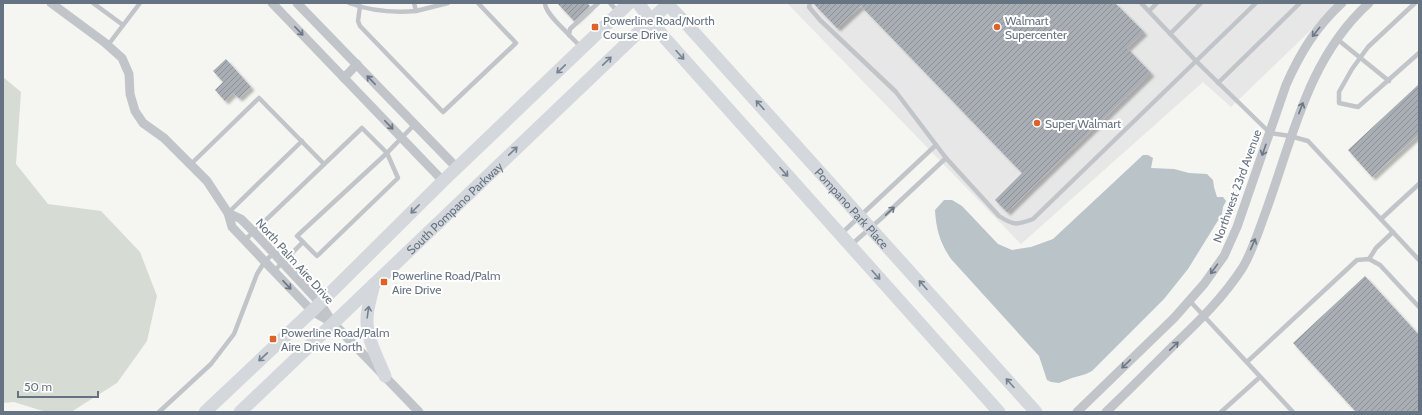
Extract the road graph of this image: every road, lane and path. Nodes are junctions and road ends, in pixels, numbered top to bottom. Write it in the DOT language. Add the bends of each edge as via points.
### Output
graph roads {
  1 [pos="51,3"];
  2 [pos="93,3"];
  3 [pos="140,3"];
  4 [pos="298,3"];
  5 [pos="349,3"];
  6 [pos="414,3"];
  7 [pos="448,3"];
  8 [pos="478,3"];
  9 [pos="545,3"];
  10 [pos="598,3"];
  11 [pos="610,3"];
  12 [pos="629,3"];
  13 [pos="638,3"];
  14 [pos="667,3"];
  15 [pos="810,3"];
  16 [pos="1141,3"];
  17 [pos="1157,3"];
  18 [pos="1201,3"];
  19 [pos="1256,3"];
  20 [pos="1300,3"];
  21 [pos="1342,3"];
  22 [pos="1369,3"];
  23 [pos="1415,3"];
  24 [pos="278,5"];
  25 [pos="360,6"];
  26 [pos="416,11"];
  27 [pos="1149,11"];
  28 [pos="619,13"];
  29 [pos="650,20"];
  30 [pos="123,25"];
  31 [pos="1170,34"];
  32 [pos="569,35"];
  33 [pos="1336,39"];
  34 [pos="108,45"];
  35 [pos="582,48"];
  36 [pos="1419,53"];
  37 [pos="1360,58"];
  38 [pos="1196,61"];
  39 [pos="357,64"];
  40 [pos="344,78"];
  41 [pos="1389,81"];
  42 [pos="1218,83"];
  43 [pos="414,125"];
  44 [pos="1270,133"];
  45 [pos="1290,136"];
  46 [pos="402,138"];
  47 [pos="302,141"];
  48 [pos="936,145"];
  49 [pos="387,153"];
  50 [pos="946,158"];
  51 [pos="191,164"];
  52 [pos="324,164"];
  53 [pos="457,168"];
  54 [pos="443,181"];
  55 [pos="1419,184"];
  56 [pos="228,212"];
  57 [pos="860,216"];
  58 [pos="1381,219"];
  59 [pos="870,227"];
  60 [pos="254,232"];
  61 [pos="1393,232"];
  62 [pos="840,235"];
  63 [pos="245,240"];
  64 [pos="303,242"];
  65 [pos="850,246"];
  66 [pos="274,253"];
  67 [pos="1369,259"];
  68 [pos="1419,260"];
  69 [pos="266,262"];
  70 [pos="282,263"];
  71 [pos="274,271"];
  72 [pos="374,284"];
  73 [pos="1190,300"];
  74 [pos="316,307"];
  75 [pos="1419,307"];
  76 [pos="1203,316"];
  77 [pos="333,322"];
  78 [pos="1247,362"];
  79 [pos="384,376"];
  80 [pos="1260,377"];
  81 [pos="159,412"];
  82 [pos="205,412"];
  83 [pos="240,412"];
  84 [pos="419,412"];
  85 [pos="999,412"];
  86 [pos="1036,412"];
  87 [pos="1077,412"];
  88 [pos="1106,412"];
  89 [pos="1221,412"];
  90 [pos="1293,412"];
  1 -- 34 [label="street, North Palm Aire Drive"];
  2 -- 30 [label="lane"];
  3 -- 30 [label="lane"];
  4 -- 39 [label="street"];
  5 -- 25 [label="lane"];
  6 -- 26 [label="lane"];
  7 -- 26 [label="lane"];
  8 -- 25 [label="lane" via="516,43 443,112 360,26"];
  9 -- 32 [label="lane" via="545,7"];
  10 -- 32 [label="lane" via="570,29"];
  11 -- 28 [label="lane"];
  12 -- 28 [label="main road, South Pompano Parkway"];
  13 -- 29 [label="main road"];
  14 -- 29 [label="main road, South Pompano Parkway"];
  57 -- 14 [label="main road, Pompano Park Place, one-way"];
  15 -- 48 [label="lane" via="809,7 820,20 896,92"];
  16 -- 27 [label="lane"];
  17 -- 27 [label="lane"];
  18 -- 31 [label="lane"];
  19 -- 38 [label="lane"];
  20 -- 42 [label="lane"];
  21 -- 44 [label="street, Northwest 23rd Avenue, one-way" via="1309,40 1296,63"];
  22 -- 33 [label="street"];
  23 -- 37 [label="lane" via="1368,47"];
  24 -- 40 [label="street, one-way"];
  25 -- 26 [label="lane" via="379,11"];
  27 -- 31 [label="lane"];
  28 -- 35 [label="main road, South Pompano Parkway"];
  29 -- 62 [label="main road, one-way"];
  72 -- 29 [label="main road, South Pompano Parkway, one-way"];
  30 -- 34 [label="lane"];
  31 -- 38 [label="lane"];
  32 -- 35 [label="lane"];
  33 -- 37 [label="lane"];
  45 -- 33 [label="street, one-way" via="1322,61"];
  34 -- 51 [label="street, North Palm Aire Drive" via="122,58 129,74 130,94 135,111 143,123 164,138"];
  35 -- 53 [label="main road, South Pompano Parkway, one-way"];
  36 -- 41 [label="lane"];
  37 -- 41 [label="lane"];
  37 -- 41 [label="lane" via="1338,92 1339,103 1358,107"];
  38 -- 42 [label="lane"];
  38 -- 50 [label="lane" via="1033,219 1019,224 1010,223 1000,216"];
  39 -- 40 [label="street"];
  43 -- 39 [label="street, one-way"];
  40 -- 46 [label="street, one-way"];
  42 -- 44 [label="lane"];
  43 -- 46 [label="lane"];
  43 -- 53 [label="street"];
  44 -- 45 [label="lane"];
  44 -- 73 [label="street, Northwest 23rd Avenue, one-way" via="1237,228 1224,256"];
  45 -- 58 [label="lane" via="1308,141"];
  76 -- 45 [label="street, one-way" via="1243,266 1277,181"];
  46 -- 49 [label="lane"];
  46 -- 54 [label="street"];
  47 -- 51 [label="lane" via="259,98"];
  47 -- 52 [label="lane"];
  47 -- 56 [label="lane"];
  48 -- 50 [label="lane"];
  48 -- 57 [label="lane"];
  49 -- 52 [label="lane" via="362,128"];
  49 -- 64 [label="lane" via="297,236"];
  49 -- 64 [label="lane" via="398,178 317,256"];
  59 -- 50 [label="lane, one-way"];
  51 -- 56 [label="street, North Palm Aire Drive" via="207,181"];
  52 -- 60 [label="lane"];
  53 -- 54 [label="main road, South Pompano Parkway"];
  54 -- 74 [label="main road, South Pompano Parkway, one-way"];
  55 -- 58 [label="lane"];
  56 -- 60 [label="street, North Palm Aire Drive" via="241,219"];
  56 -- 63 [label="street, North Palm Aire Drive" via="232,227"];
  57 -- 59 [label="main road, Pompano Park Place"];
  57 -- 62 [label="lane"];
  58 -- 61 [label="lane"];
  59 -- 65 [label="lane"];
  86 -- 59 [label="main road, Pompano Park Place, one-way"];
  60 -- 63 [label="lane"];
  60 -- 66 [label="street, North Palm Aire Drive"];
  61 -- 67 [label="lane" via="1376,248"];
  61 -- 68 [label="lane"];
  62 -- 65 [label="main road"];
  63 -- 69 [label="street, North Palm Aire Drive"];
  64 -- 70 [label="lane"];
  65 -- 85 [label="main road, one-way"];
  66 -- 69 [label="lane"];
  66 -- 70 [label="street, North Palm Aire Drive"];
  67 -- 75 [label="lane" via="1380,264"];
  67 -- 78 [label="lane" via="1357,260"];
  69 -- 71 [label="street, North Palm Aire Drive"];
  69 -- 81 [label="lane" via="258,274 234,334 210,364"];
  70 -- 71 [label="lane"];
  70 -- 74 [label="street, North Palm Aire Drive"];
  71 -- 74 [label="street, North Palm Aire Drive, one-way"];
  72 -- 77 [label="main road, South Pompano Parkway"];
  79 -- 72 [label="main road, one-way" via="369,336 367,323"];
  73 -- 76 [label="lane"];
  73 -- 87 [label="street, Northwest 23rd Avenue, one-way"];
  74 -- 77 [label="street, North Palm Aire Drive"];
  74 -- 82 [label="main road, South Pompano Parkway, one-way"];
  76 -- 78 [label="lane"];
  88 -- 76 [label="street, one-way"];
  77 -- 79 [label="street, North Palm Aire Drive"];
  77 -- 83 [label="main road, South Pompano Parkway"];
  78 -- 80 [label="lane"];
  79 -- 84 [label="street, North Palm Aire Drive"];
  80 -- 89 [label="lane"];
  80 -- 90 [label="lane"];
}
